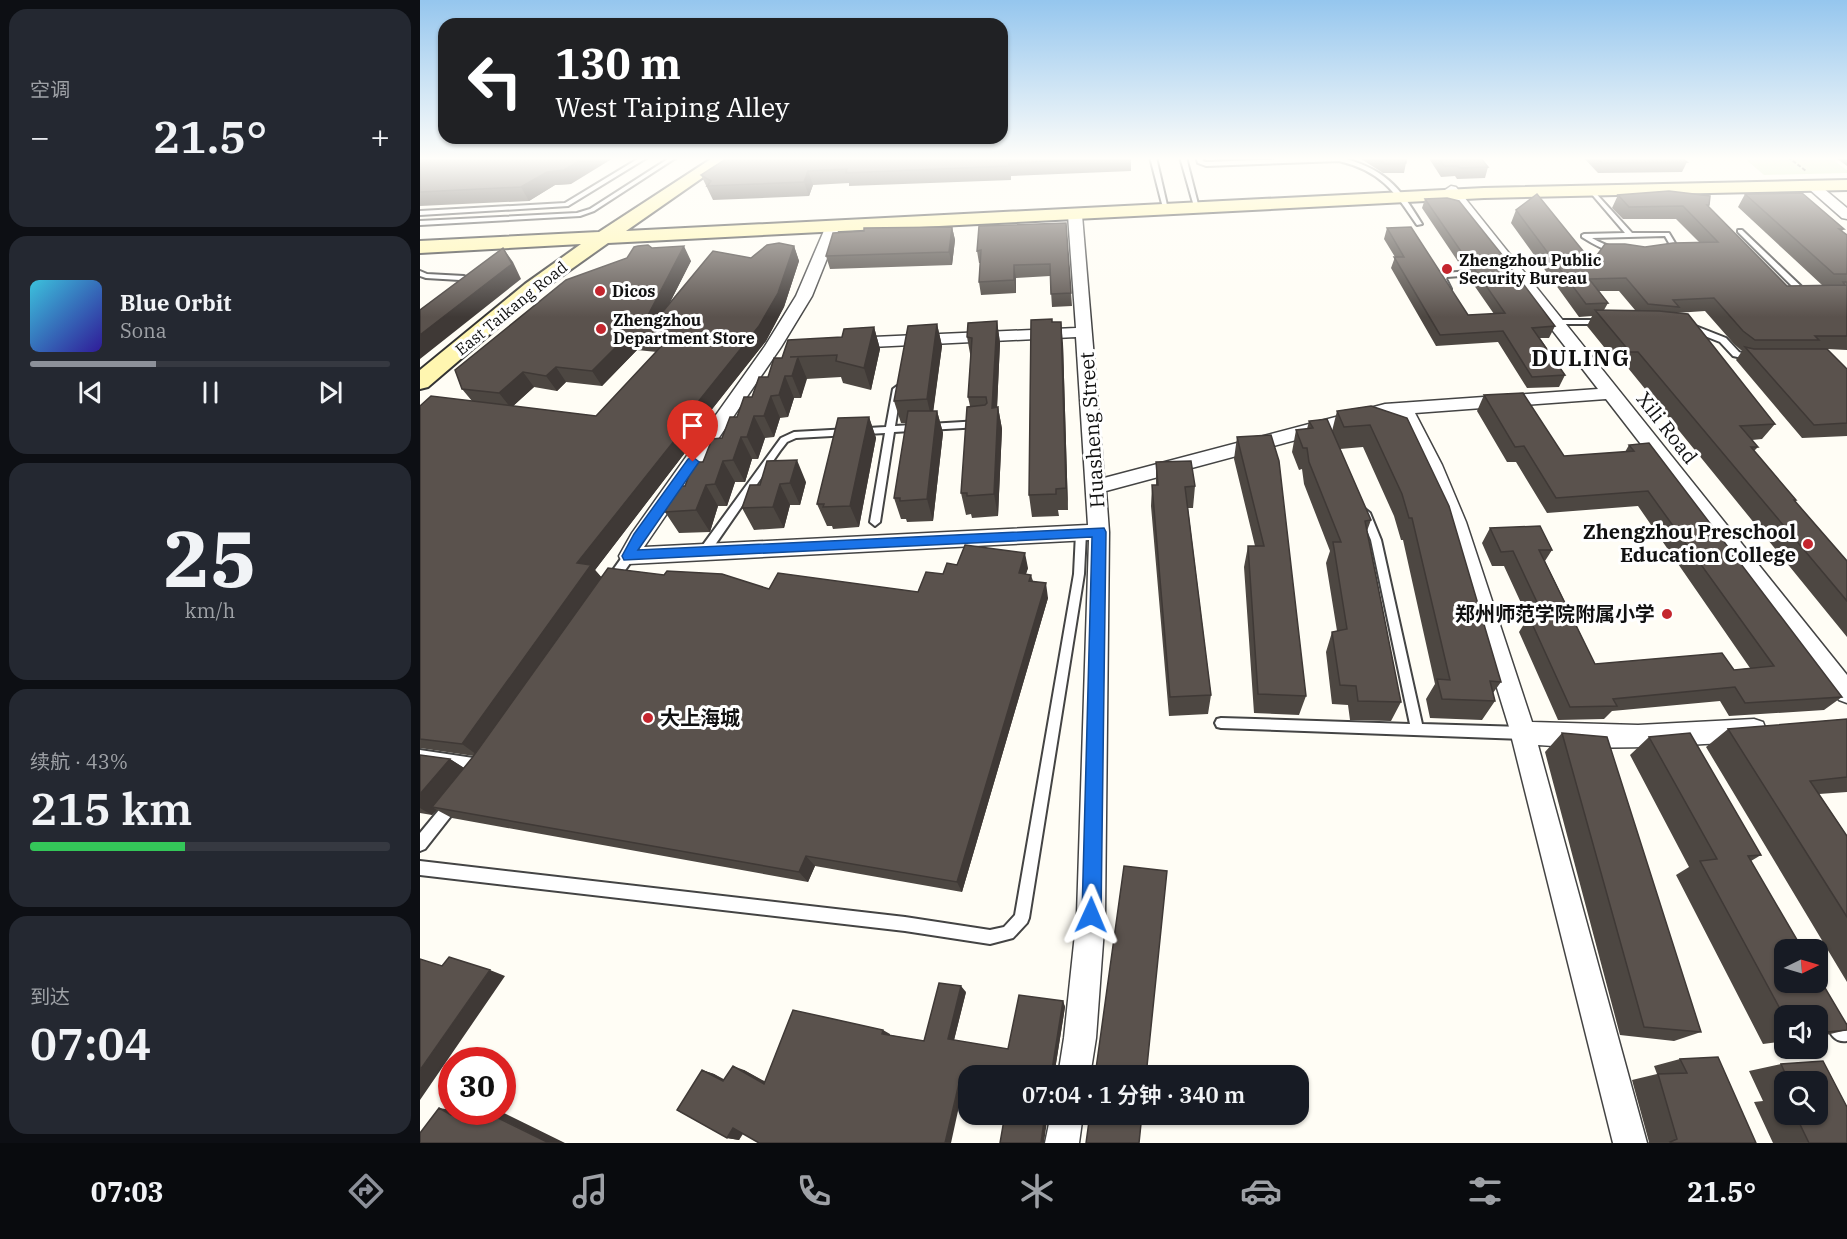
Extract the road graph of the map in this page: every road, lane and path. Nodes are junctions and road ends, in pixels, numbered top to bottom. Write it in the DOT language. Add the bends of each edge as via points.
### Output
graph roads {
  1 [pos="469,210"];
  2 [pos="591,210"];
  3 [pos="645,210"];
  4 [pos="1048,210"];
  5 [pos="1151,210"];
  6 [pos="1410,210"];
  7 [pos="1466,210"];
  8 [pos="1609,210"];
  9 [pos="420,213"];
  10 [pos="1075,215"];
  11 [pos="420,223"];
  12 [pos="1419,224"];
  13 [pos="833,226"];
  14 [pos="1740,231"];
  15 [pos="610,234"];
  16 [pos="1629,235"];
  17 [pos="420,241"];
  18 [pos="420,247"];
  19 [pos="1493,272"];
  20 [pos="422,276"];
  21 [pos="1814,292"];
  22 [pos="452,294"];
  23 [pos="1454,299"];
  24 [pos="1555,322"];
  25 [pos="1610,322"];
  26 [pos="1684,326"];
  27 [pos="1084,332"];
  28 [pos="833,344"];
  29 [pos="797,346"];
  30 [pos="773,347"];
  31 [pos="1761,358"];
  32 [pos="900,375"];
  33 [pos="420,382"];
  34 [pos="1611,393"];
  35 [pos="1403,408"];
  36 [pos="986,423"];
  37 [pos="891,429"];
  38 [pos="1095,487"];
  39 [pos="1360,500"];
  40 [pos="875,522"];
  41 [pos="1090,532"];
  42 [pos="704,552"];
  43 [pos="629,556"];
  44 [pos="602,594"];
  45 [pos="1847,693"];
  46 [pos="1221,723"];
  47 [pos="1780,728"];
  48 [pos="1417,730"];
  49 [pos="1523,734"];
  50 [pos="420,756"];
  51 [pos="483,765"];
  52 [pos="462,791"];
  53 [pos="420,844"];
  54 [pos="420,868"];
  55 [pos="1828,1014"];
  56 [pos="1847,1033"];
  57 [pos="1076,1065"];
  58 [pos="1065,1125"];
  59 [pos="1062,1143"];
  60 [pos="1630,1143"];
  1 -- 9 [label="lane"];
  2 -- 11 [label="lane" via="578,215"];
  3 -- 15 [label="main road, East Taikang Road"];
  4 -- 15 [label="main road"];
  5 -- 10 [label="main road"];
  6 -- 12 [label="lane"];
  7 -- 24 [label="street, Xili Road" via="1509,271"];
  8 -- 16 [label="lane"];
  10 -- 13 [label="main road"];
  10 -- 27 [label="street, Huasheng Street"];
  13 -- 15 [label="main road"];
  13 -- 30 [label="street" via="804,296"];
  14 -- 21 [label="lane" via="1803,292"];
  15 -- 17 [label="main road"];
  15 -- 18 [label="main road"];
  15 -- 33 [label="main road, East Taikang Road" via="532,288"];
  16 -- 16 [label="lane" via="1618,235 1584,236 1615,251 1640,256 1665,252 1672,243 1667,234"];
  19 -- 23 [label="lane" via="1444,275 1442,279"];
  20 -- 22 [label="lane" via="464,278"];
  24 -- 25 [label="lane"];
  24 -- 34 [label="street, Xili Road"];
  26 -- 31 [label="lane" via="1718,337 1744,358"];
  27 -- 28 [label="street"];
  27 -- 38 [label="street, Huasheng Street"];
  29 -- 30 [label="street"];
  30 -- 43 [label="street"];
  32 -- 37 [label="lane"];
  34 -- 35 [label="street"];
  34 -- 45 [label="street, Xili Road"];
  35 -- 38 [label="street"];
  35 -- 49 [label="street" via="1433,465 1456,522"];
  36 -- 37 [label="lane"];
  37 -- 40 [label="lane"];
  37 -- 42 [label="lane" via="794,435 784,440"];
  38 -- 41 [label="street, Huasheng Street"];
  39 -- 48 [label="lane" via="1376,540"];
  41 -- 42 [label="street"];
  41 -- 54 [label="lane" via="1079,574 1022,918 1008,933 990,937"];
  41 -- 57 [label="street, Huasheng Street" via="1091,915"];
  42 -- 43 [label="street"];
  43 -- 44 [label="lane"];
  46 -- 48 [label="lane"];
  47 -- 49 [label="street" via="1672,741"];
  48 -- 49 [label="lane"];
  49 -- 60 [label="street"];
  50 -- 51 [label="lane"];
  52 -- 53 [label="lane"];
  55 -- 56 [label="lane" via="1840,1034"];
  58 -- 59 [label="street"];
}
